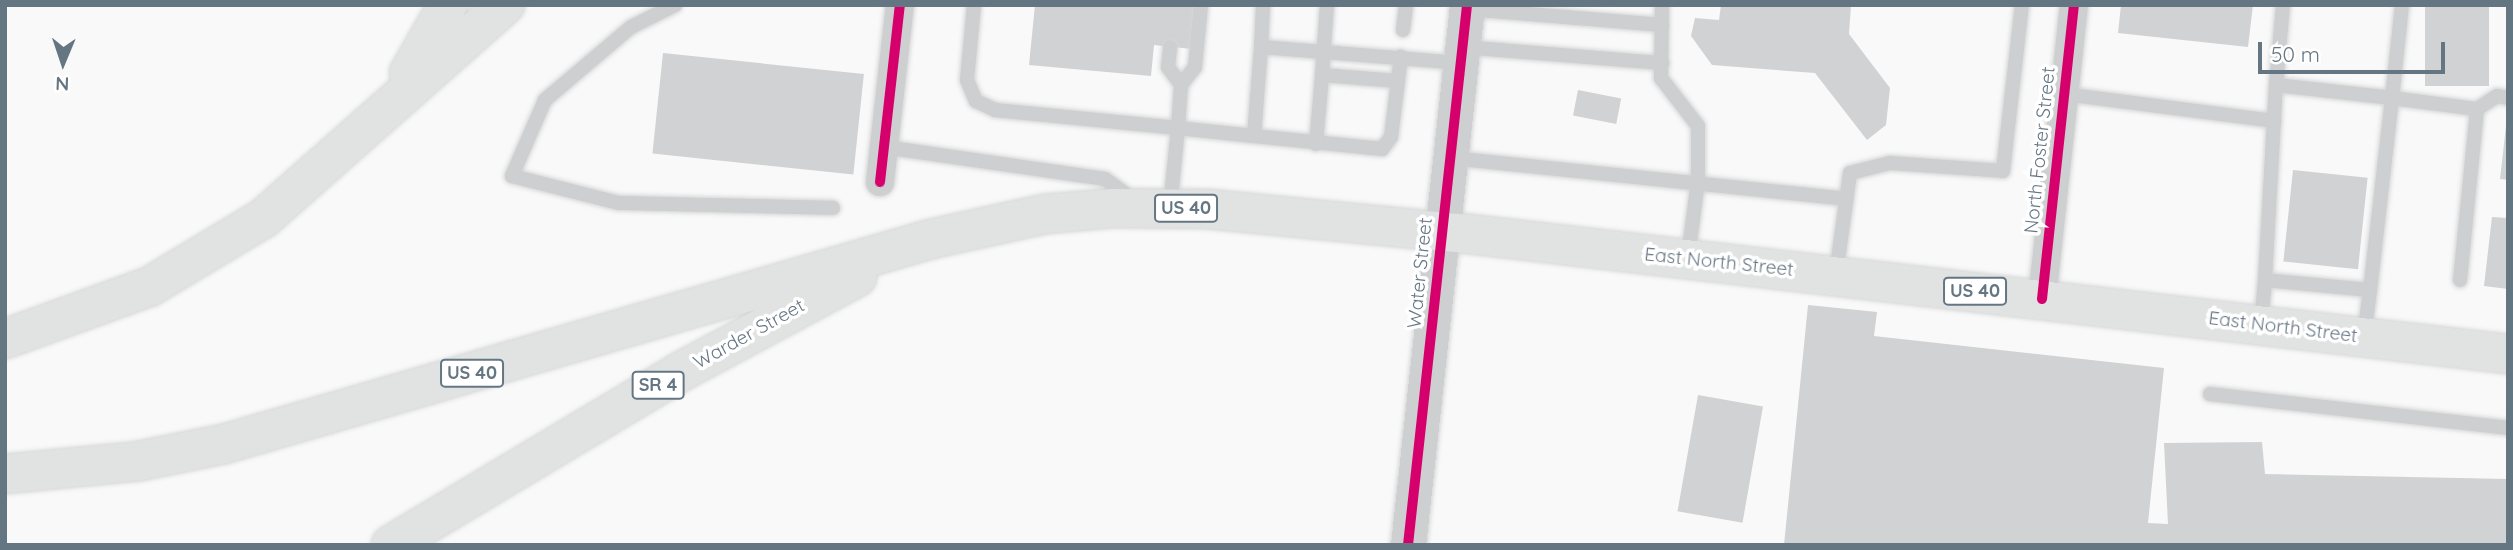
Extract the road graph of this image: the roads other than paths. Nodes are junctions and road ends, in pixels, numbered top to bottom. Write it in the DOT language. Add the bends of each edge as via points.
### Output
graph roads {
  1 [pos="448,5"];
  2 [pos="505,5"];
  3 [pos="675,5"];
  4 [pos="900,5"];
  5 [pos="974,5"];
  6 [pos="1201,5"];
  7 [pos="1264,5"];
  8 [pos="1327,5"];
  9 [pos="1406,5"];
  10 [pos="1662,5"];
  11 [pos="2022,5"];
  12 [pos="2074,5"];
  13 [pos="2283,5"];
  14 [pos="2402,5"];
  15 [pos="1467,7"];
  16 [pos="1662,25"];
  17 [pos="1403,30"];
  18 [pos="1170,47"];
  19 [pos="1261,47"];
  20 [pos="1324,51"];
  21 [pos="1461,55"];
  22 [pos="1401,57"];
  23 [pos="1662,63"];
  24 [pos="1322,75"];
  25 [pos="1398,81"];
  26 [pos="1181,85"];
  27 [pos="2276,85"];
  28 [pos="2064,94"];
  29 [pos="2392,98"];
  30 [pos="2508,98"];
  31 [pos="2477,109"];
  32 [pos="374,119"];
  33 [pos="2274,121"];
  34 [pos="1178,128"];
  35 [pos="1254,136"];
  36 [pos="1316,144"];
  37 [pos="884,147"];
  38 [pos="1450,158"];
  39 [pos="880,181"];
  40 [pos="1698,181"];
  41 [pos="1846,199"];
  42 [pos="1156,207"];
  43 [pos="833,208"];
  44 [pos="1441,231"];
  45 [pos="932,239"];
  46 [pos="1688,258"];
  47 [pos="1835,275"];
  48 [pos="2460,279"];
  49 [pos="2265,280"];
  50 [pos="2370,290"];
  51 [pos="2042,299"];
  52 [pos="2261,325"];
  53 [pos="2364,337"];
  54 [pos="5,339"];
  55 [pos="2508,354"];
  56 [pos="2210,394"];
  57 [pos="2508,428"];
  58 [pos="5,474"];
  59 [pos="391,545"];
  60 [pos="1408,545"];
  1 -- 32 [label="main road" via="432,40"];
  2 -- 32 [label="main road"];
  3 -- 43 [label="lane" via="631,27 545,100 512,176 619,203"];
  4 -- 37 [label="street"];
  5 -- 34 [label="lane" via="967,80 976,101 995,110"];
  6 -- 26 [label="lane" via="1195,66"];
  7 -- 19 [label="lane"];
  8 -- 20 [label="lane"];
  9 -- 17 [label="lane"];
  10 -- 16 [label="lane"];
  11 -- 41 [label="lane" via="2003,171 1890,163 1850,173"];
  12 -- 28 [label="street, North Foster Street"];
  13 -- 27 [label="lane"];
  14 -- 29 [label="lane"];
  15 -- 16 [label="lane"];
  15 -- 21 [label="street, Water Street"];
  16 -- 23 [label="lane"];
  18 -- 26 [label="lane" via="1168,67"];
  19 -- 20 [label="lane"];
  19 -- 35 [label="lane"];
  20 -- 22 [label="lane"];
  20 -- 24 [label="lane"];
  21 -- 22 [label="lane"];
  21 -- 23 [label="lane"];
  21 -- 38 [label="street, Water Street"];
  22 -- 25 [label="lane"];
  23 -- 40 [label="lane" via="1661,78 1698,126"];
  24 -- 25 [label="lane"];
  24 -- 36 [label="lane"];
  25 -- 36 [label="lane" via="1391,136 1382,149"];
  26 -- 34 [label="lane"];
  27 -- 29 [label="lane"];
  27 -- 33 [label="lane"];
  28 -- 33 [label="lane"];
  28 -- 51 [label="street, North Foster Street"];
  29 -- 31 [label="lane"];
  29 -- 50 [label="lane"];
  30 -- 31 [label="lane" via="2497,96"];
  31 -- 48 [label="lane"];
  32 -- 54 [label="main road" via="323,171 211,253 79,316"];
  33 -- 49 [label="lane"];
  34 -- 35 [label="lane"];
  34 -- 42 [label="lane"];
  35 -- 36 [label="lane"];
  37 -- 39 [label="street"];
  37 -- 42 [label="lane" via="1105,179"];
  38 -- 40 [label="lane"];
  38 -- 44 [label="street, Water Street"];
  40 -- 41 [label="lane"];
  40 -- 46 [label="lane"];
  41 -- 47 [label="lane"];
  42 -- 44 [label="main road, East North Street / US 40"];
  42 -- 45 [label="main road, East North Street / US 40" via="1045,214"];
  44 -- 46 [label="main road, East North Street / US 40"];
  44 -- 60 [label="street, Water Street"];
  45 -- 58 [label="main road, US 40" via="224,444 139,461"];
  45 -- 59 [label="main road, Warder Street / SR 4" via="680,372"];
  46 -- 47 [label="main road, East North Street / US 40"];
  47 -- 51 [label="main road, East North Street / US 40"];
  49 -- 50 [label="lane"];
  49 -- 52 [label="lane"];
  50 -- 53 [label="lane"];
  51 -- 52 [label="main road, East North Street / US 40"];
  52 -- 53 [label="main road, East North Street / US 40"];
  53 -- 55 [label="main road, East North Street / US 40"];
  56 -- 57 [label="lane"];
}
